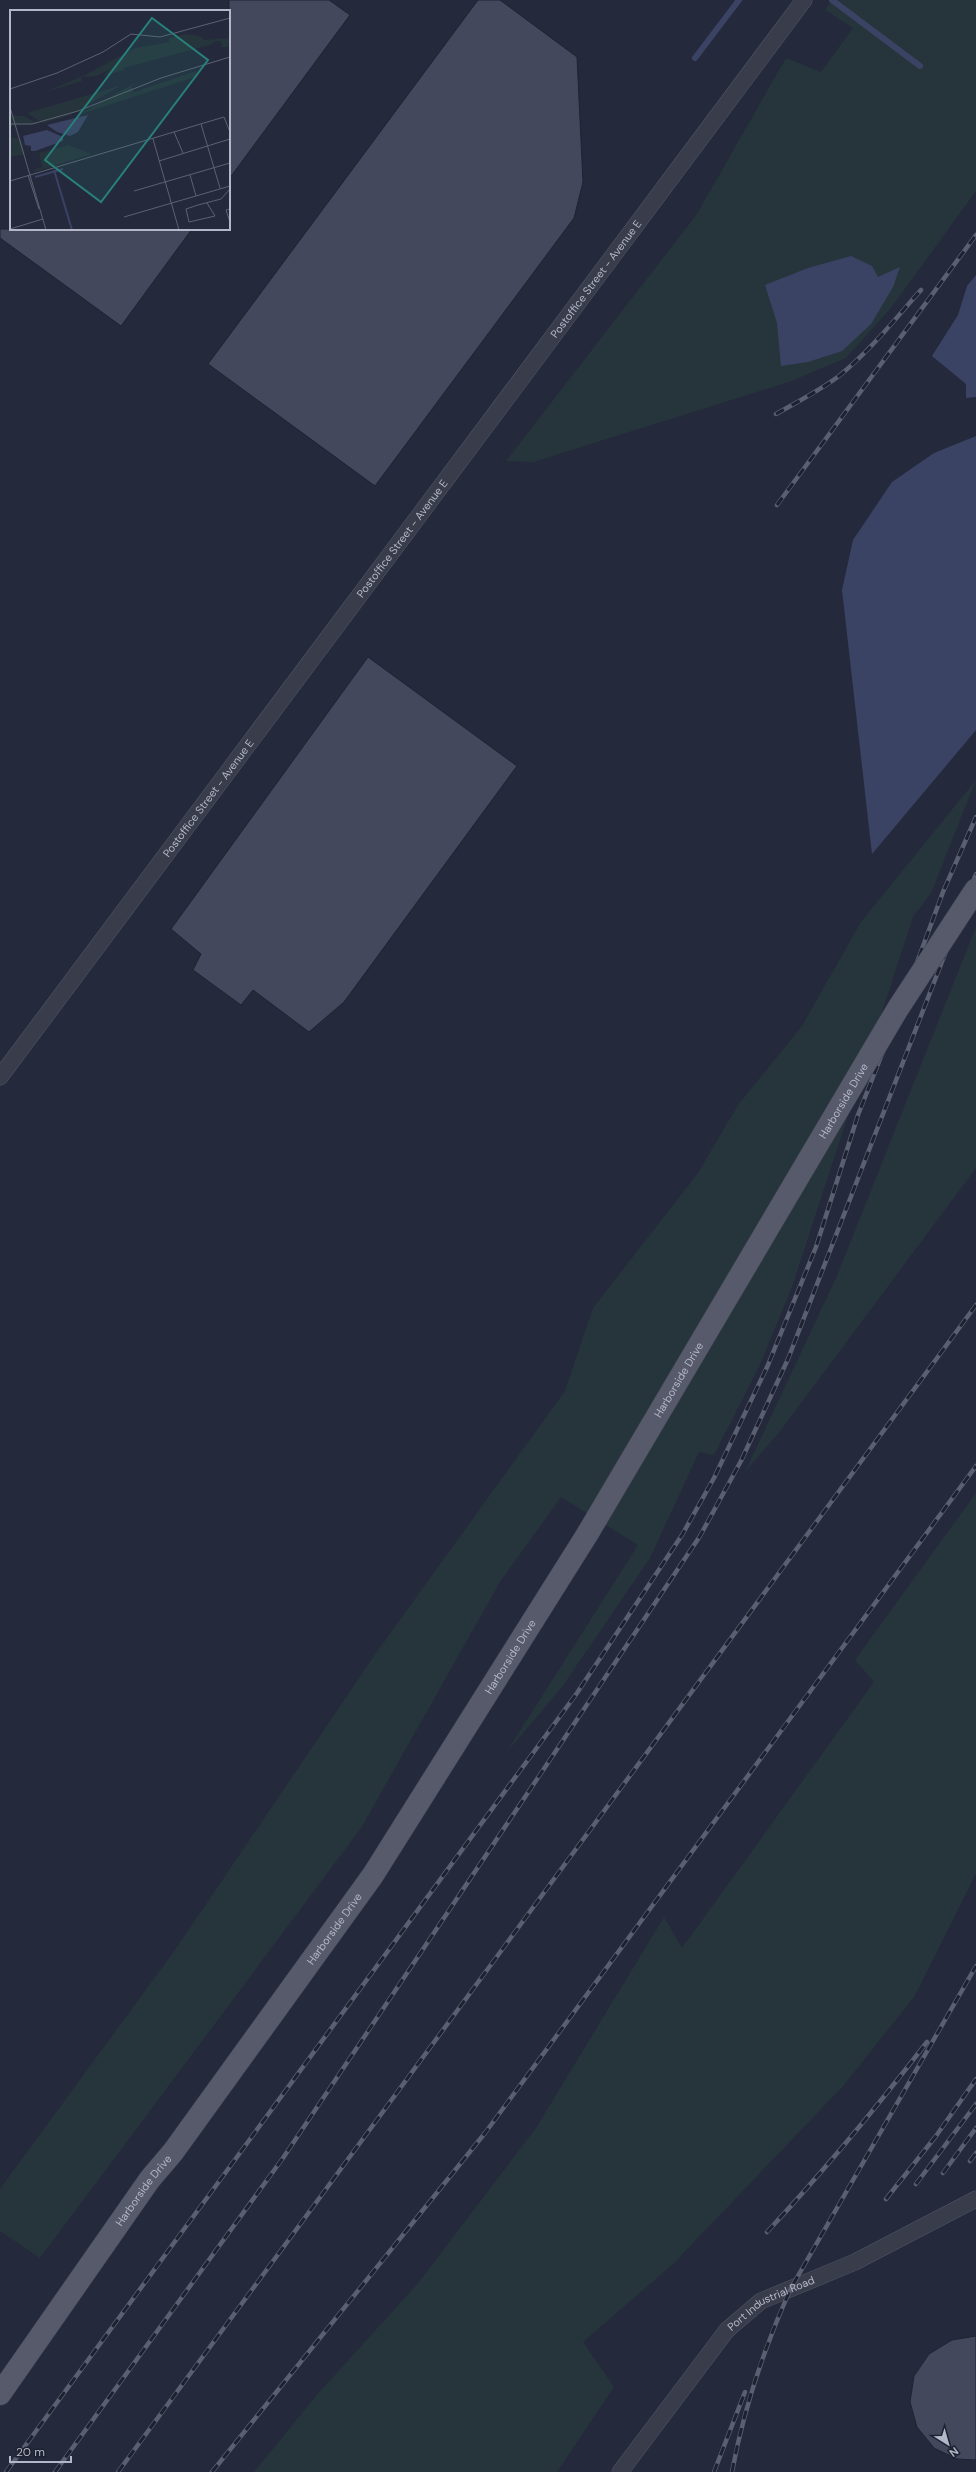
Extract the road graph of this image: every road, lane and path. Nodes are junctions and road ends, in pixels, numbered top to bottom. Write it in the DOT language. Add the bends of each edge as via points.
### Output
graph roads {
  1 [pos="804,0"];
  2 [pos="976,890"];
  3 [pos="0,1077"];
  4 [pos="976,2199"];
  5 [pos="0,2394"];
  6 [pos="620,2472"];
  1 -- 3 [label="street, Postoffice Street - Avenue E"];
  2 -- 5 [label="main road, Harborside Drive, bridge" via="897,1010 588,1534 373,1875 178,2145 150,2179"];
  4 -- 6 [label="street, Port Industrial Road" via="855,2262 761,2302 727,2330"];
}
